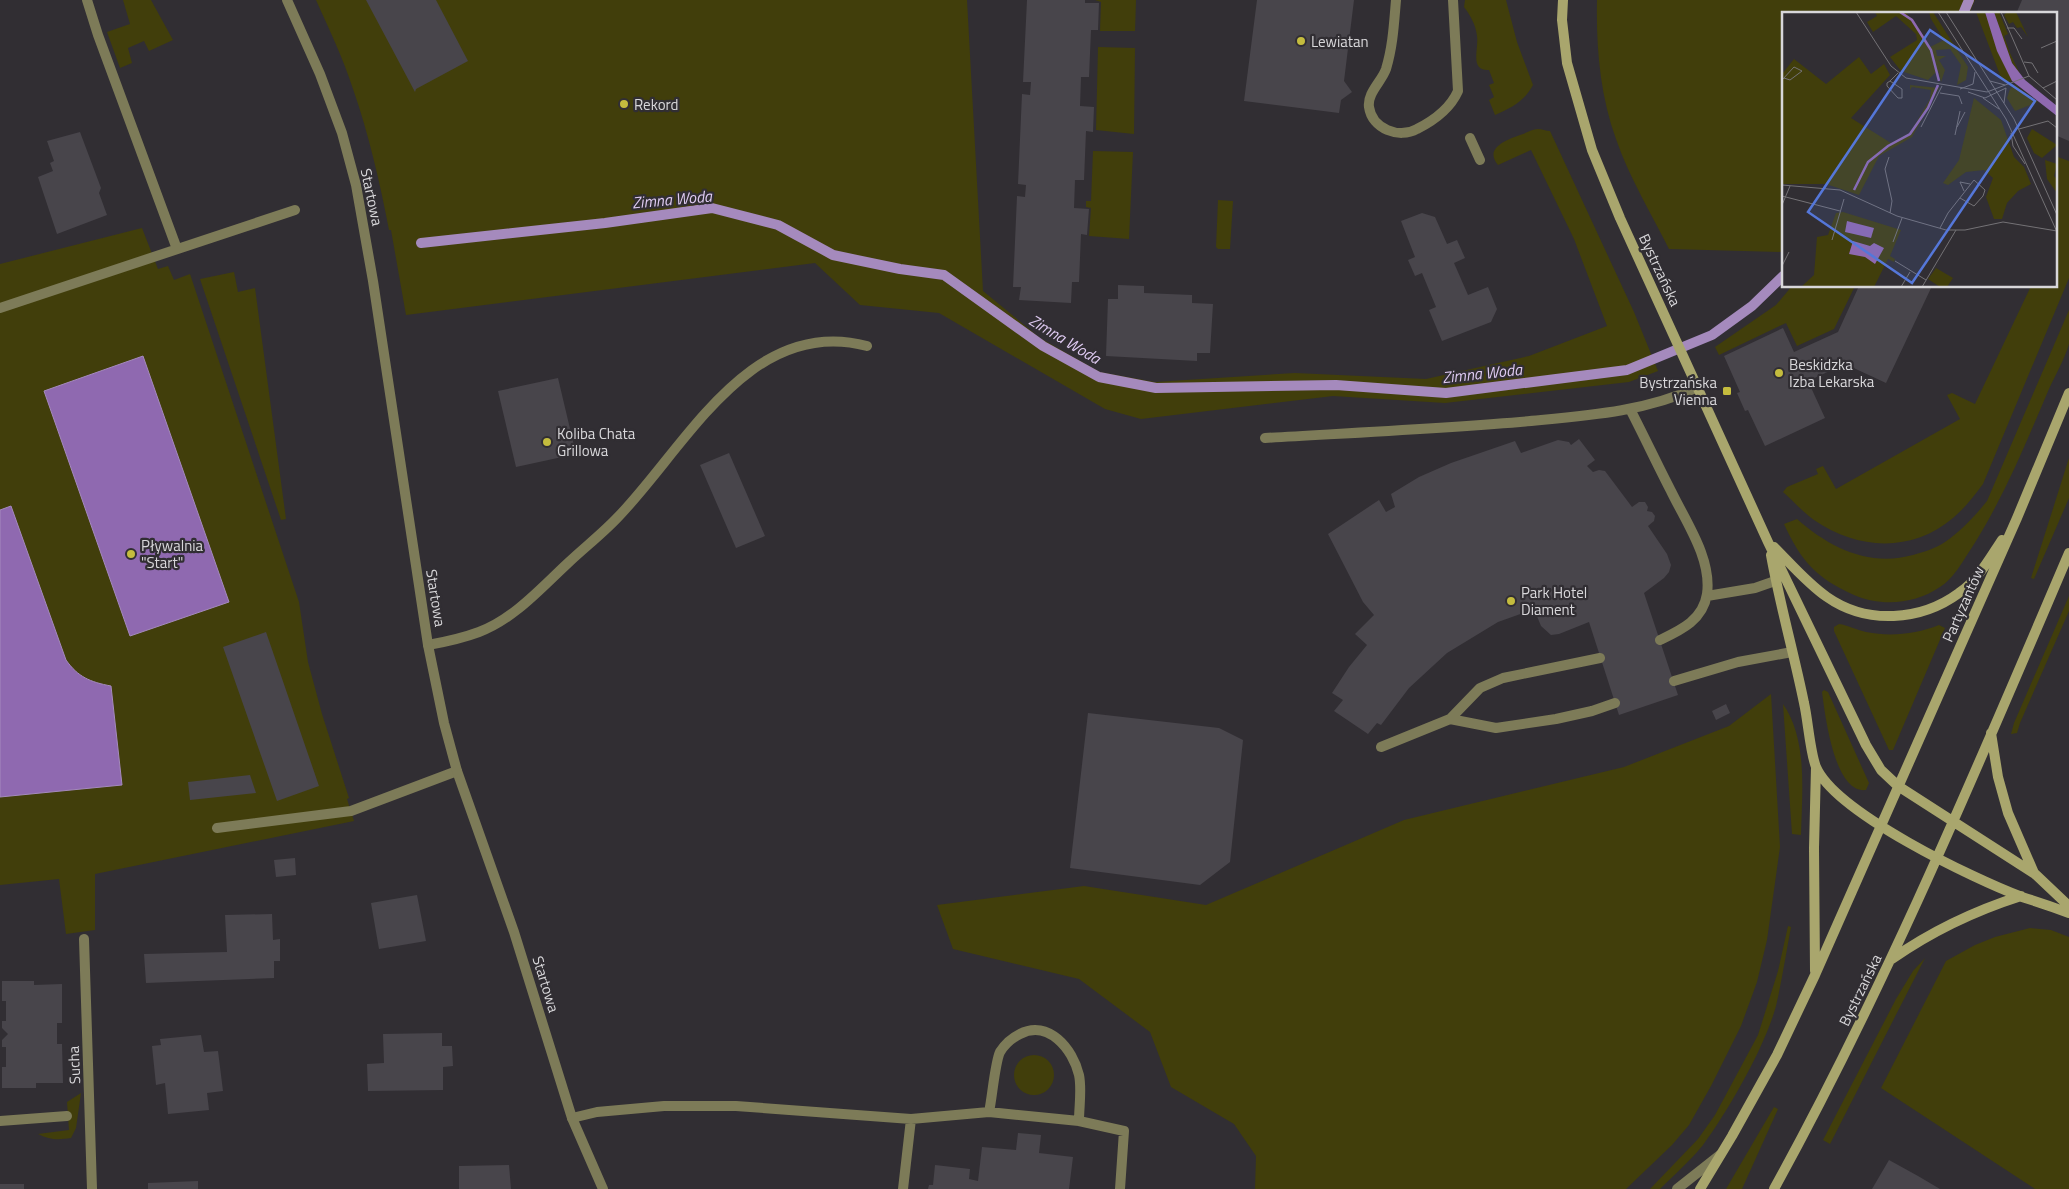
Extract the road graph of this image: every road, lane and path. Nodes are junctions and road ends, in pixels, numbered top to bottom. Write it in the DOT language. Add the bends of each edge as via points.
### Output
graph roads {
  1 [pos="87,0"];
  2 [pos="287,0"];
  3 [pos="1396,0"];
  4 [pos="1453,0"];
  5 [pos="1563,0"];
  6 [pos="1470,138"];
  7 [pos="1480,160"];
  8 [pos="295,210"];
  9 [pos="177,249"];
  10 [pos="0,308"];
  11 [pos="867,346"];
  12 [pos="1698,387"];
  13 [pos="2069,393"];
  14 [pos="1630,409"];
  15 [pos="1265,438"];
  16 [pos="2017,518"];
  17 [pos="1768,542"];
  18 [pos="2069,553"];
  19 [pos="1775,581"];
  20 [pos="1706,596"];
  21 [pos="1660,640"];
  22 [pos="428,644"];
  23 [pos="1792,652"];
  24 [pos="1600,658"];
  25 [pos="1674,681"];
  26 [pos="1615,703"];
  27 [pos="1450,719"];
  28 [pos="1991,733"];
  29 [pos="1381,747"];
  30 [pos="1816,767"];
  31 [pos="457,771"];
  32 [pos="1898,786"];
  33 [pos="1952,820"];
  34 [pos="1881,826"];
  35 [pos="218,828"];
  36 [pos="1936,857"];
  37 [pos="2035,874"];
  38 [pos="2021,896"];
  39 [pos="2069,906"];
  40 [pos="2069,912"];
  41 [pos="84,940"];
  42 [pos="1891,960"];
  43 [pos="1815,976"];
  44 [pos="989,1112"];
  45 [pos="67,1116"];
  46 [pos="572,1118"];
  47 [pos="911,1118"];
  48 [pos="0,1121"];
  49 [pos="1079,1121"];
  50 [pos="1721,1154"];
  51 [pos="92,1189"];
  52 [pos="603,1189"];
  53 [pos="903,1189"];
  54 [pos="1120,1189"];
  55 [pos="1677,1189"];
  56 [pos="1700,1189"];
  57 [pos="1774,1189"];
  1 -- 9 [label="street"];
  2 -- 22 [label="street, Startowa" via="320,74 342,133 356,185"];
  3 -- 4 [label="street" via="1391,51 1368,106 1372,116 1393,134 1408,134 1446,109 1458,91"];
  5 -- 12 [label="main road, Bystrzańska" via="1567,63 1592,150"];
  6 -- 7 [label="street"];
  8 -- 9 [label="street"];
  9 -- 10 [label="street"];
  11 -- 22 [label="street" via="847,341 820,342 771,357 745,373 718,399 619,516 527,600 503,619 480,631"];
  12 -- 14 [label="street" via="1657,403"];
  12 -- 17 [label="main road, Bystrzańska"];
  13 -- 16 [label="main road, Partyzantów"];
  14 -- 15 [label="street" via="1474,426"];
  14 -- 20 [label="street" via="1699,548 1707,575"];
  16 -- 17 [label="main road" via="1978,576 1961,593 1938,606 1901,616 1873,615 1844,607 1810,584"];
  16 -- 32 [label="main road, Partyzantów"];
  17 -- 19 [label="main road, Bystrzańska"];
  17 -- 32 [label="main road, Bystrzańska" via="1866,745 1881,770"];
  18 -- 28 [label="main road"];
  19 -- 20 [label="street"];
  19 -- 23 [label="main road, Bystrzańska"];
  20 -- 21 [label="street" via="1691,624"];
  22 -- 31 [label="street, Startowa"];
  23 -- 25 [label="street" via="1738,662"];
  23 -- 30 [label="main road, Bystrzańska"];
  24 -- 27 [label="street" via="1503,678 1480,688"];
  26 -- 27 [label="street" via="1556,719 1496,728"];
  27 -- 29 [label="street"];
  28 -- 33 [label="main road"];
  28 -- 37 [label="main road" via="2008,812"];
  30 -- 34 [label="main road, Bystrzańska" via="1852,808"];
  30 -- 43 [label="main road"];
  31 -- 35 [label="street" via="351,811"];
  31 -- 46 [label="street, Startowa" via="514,932"];
  32 -- 33 [label="main road, Bystrzańska"];
  32 -- 34 [label="main road, Partyzantów"];
  33 -- 36 [label="main road"];
  33 -- 37 [label="main road, Bystrzańska"];
  34 -- 36 [label="main road, Bystrzańska"];
  34 -- 43 [label="main road"];
  36 -- 38 [label="main road"];
  36 -- 42 [label="main road, Bystrzańska"];
  37 -- 39 [label="main road"];
  38 -- 40 [label="main road"];
  38 -- 42 [label="main road" via="1966,916"];
  41 -- 51 [label="street, Sucha"];
  42 -- 57 [label="main road, Bystrzańska"];
  43 -- 50 [label="main road" via="1777,1056"];
  44 -- 47 [label="street"];
  44 -- 49 [label="street"];
  44 -- 49 [label="street" via="1000,1053 1011,1039 1039,1029 1054,1036 1070,1051 1079,1076"];
  45 -- 48 [label="street"];
  46 -- 47 [label="street" via="596,1112 673,1106 736,1106"];
  46 -- 52 [label="street, Startowa"];
  47 -- 53 [label="street"];
  49 -- 54 [label="street" via="1124,1132"];
  50 -- 55 [label="street"];
  50 -- 56 [label="main road"];
}
